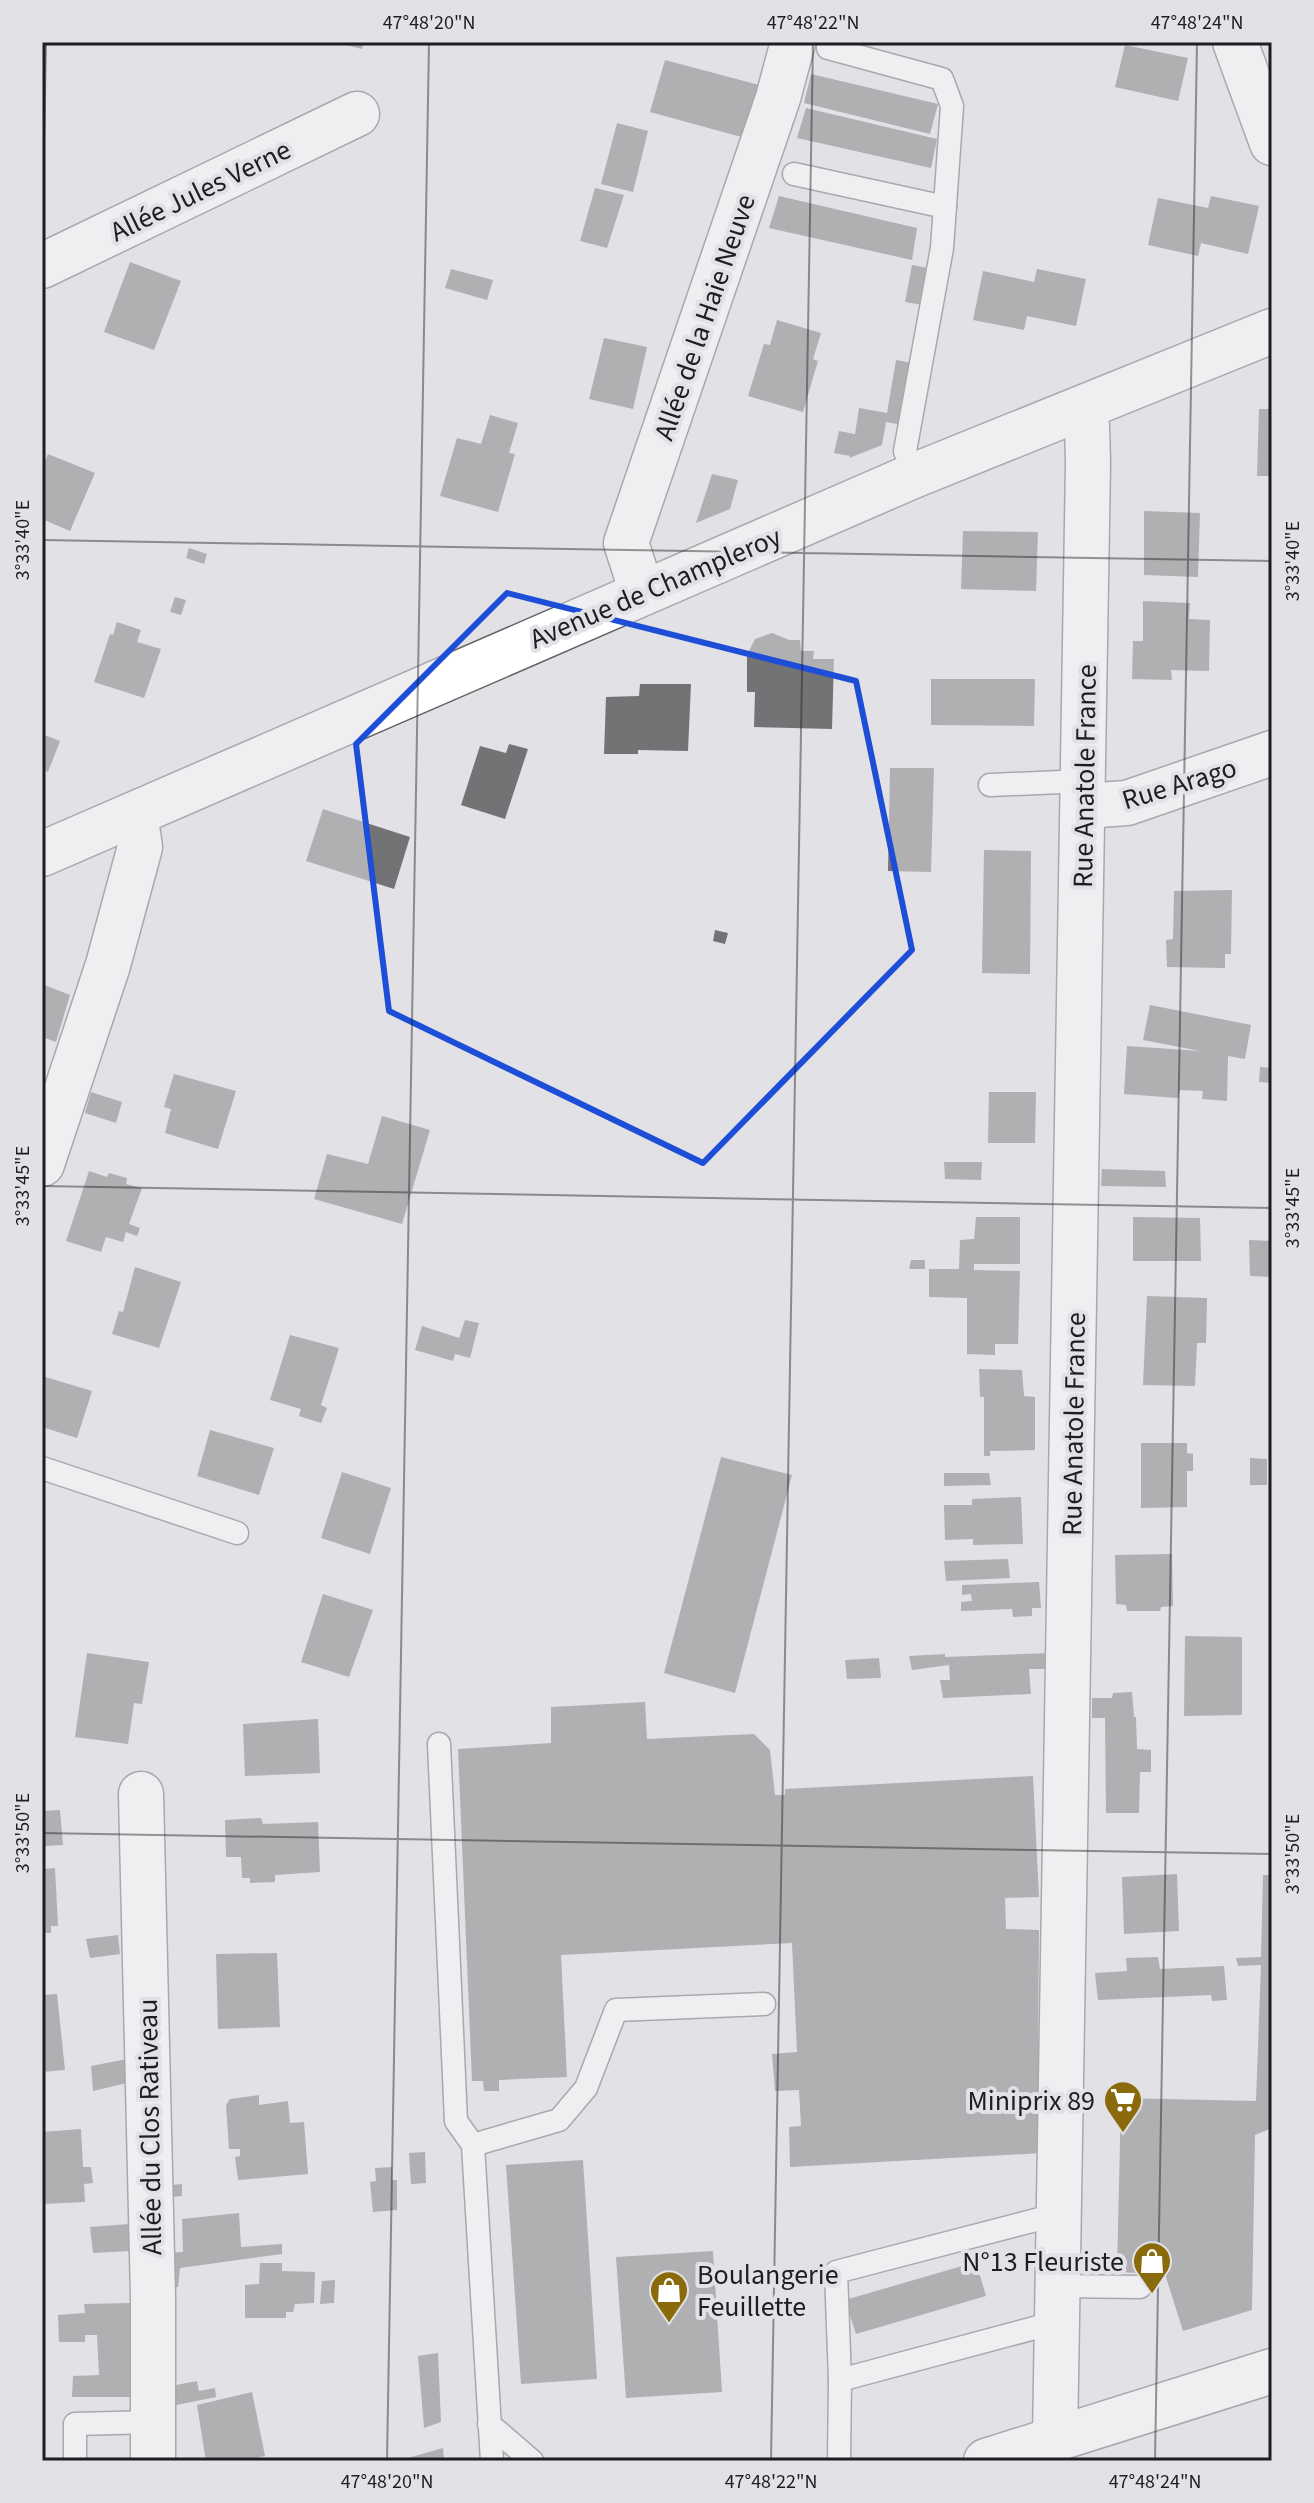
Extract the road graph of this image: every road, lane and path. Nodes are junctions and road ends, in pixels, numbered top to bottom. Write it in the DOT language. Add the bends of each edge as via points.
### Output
graph roads {
  1 [pos="1235,42"];
  2 [pos="811,45"];
  3 [pos="357,114"];
  4 [pos="1272,143"];
  5 [pos="794,174"];
  6 [pos="945,207"];
  7 [pos="42,266"];
  8 [pos="1272,331"];
  9 [pos="1082,409"];
  10 [pos="913,476"];
  11 [pos="642,592"];
  12 [pos="1272,753"];
  13 [pos="990,785"];
  14 [pos="1084,794"];
  15 [pos="135,814"];
  16 [pos="42,854"];
  17 [pos="42,1164"];
  18 [pos="42,1468"];
  19 [pos="237,1533"];
  20 [pos="439,1744"];
  21 [pos="141,1794"];
  22 [pos="764,2004"];
  23 [pos="473,2145"];
  24 [pos="1059,2214"];
  25 [pos="1140,2287"];
  26 [pos="1057,2304"];
  27 [pos="1272,2371"];
  28 [pos="840,2380"];
  29 [pos="489,2424"];
  30 [pos="1055,2439"];
  31 [pos="153,2442"];
  32 [pos="75,2461"];
  33 [pos="492,2461"];
  34 [pos="532,2461"];
  35 [pos="839,2461"];
  36 [pos="986,2461"];
  1 -- 4 [label="street"];
  2 -- 6 [label="lane" via="942,79 952,106"];
  2 -- 11 [label="street, Allée de la Haie Neuve" via="778,98 626,543"];
  3 -- 7 [label="street, Allée Jules Verne"];
  5 -- 6 [label="lane"];
  6 -- 10 [label="lane" via="905,451"];
  8 -- 9 [label="street, Avenue de Champleroy"];
  9 -- 10 [label="street, Avenue de Champleroy"];
  9 -- 14 [label="street, Rue Anatole France" via="1088,463"];
  10 -- 11 [label="street, Avenue de Champleroy"];
  11 -- 15 [label="street, Avenue de Champleroy"];
  12 -- 14 [label="street, Rue Arago" via="1127,803"];
  13 -- 14 [label="lane"];
  14 -- 24 [label="street, Rue Anatole France"];
  15 -- 16 [label="street, Avenue de Champleroy"];
  15 -- 17 [label="street" via="140,847 108,965"];
  18 -- 19 [label="lane"];
  20 -- 23 [label="lane" via="456,2121"];
  21 -- 31 [label="street, Allée du Clos Rativeau"];
  22 -- 23 [label="lane" via="616,2010 586,2088 559,2120"];
  23 -- 29 [label="lane"];
  24 -- 26 [label="street, Rue Anatole France"];
  24 -- 28 [label="lane" via="836,2272"];
  25 -- 26 [label="lane"];
  26 -- 28 [label="lane"];
  26 -- 30 [label="street, Rue Anatole France"];
  27 -- 30 [label="street"];
  28 -- 35 [label="lane"];
  29 -- 33 [label="lane"];
  29 -- 34 [label="lane"];
  30 -- 36 [label="street"];
  31 -- 32 [label="lane" via="75,2424"];
}
